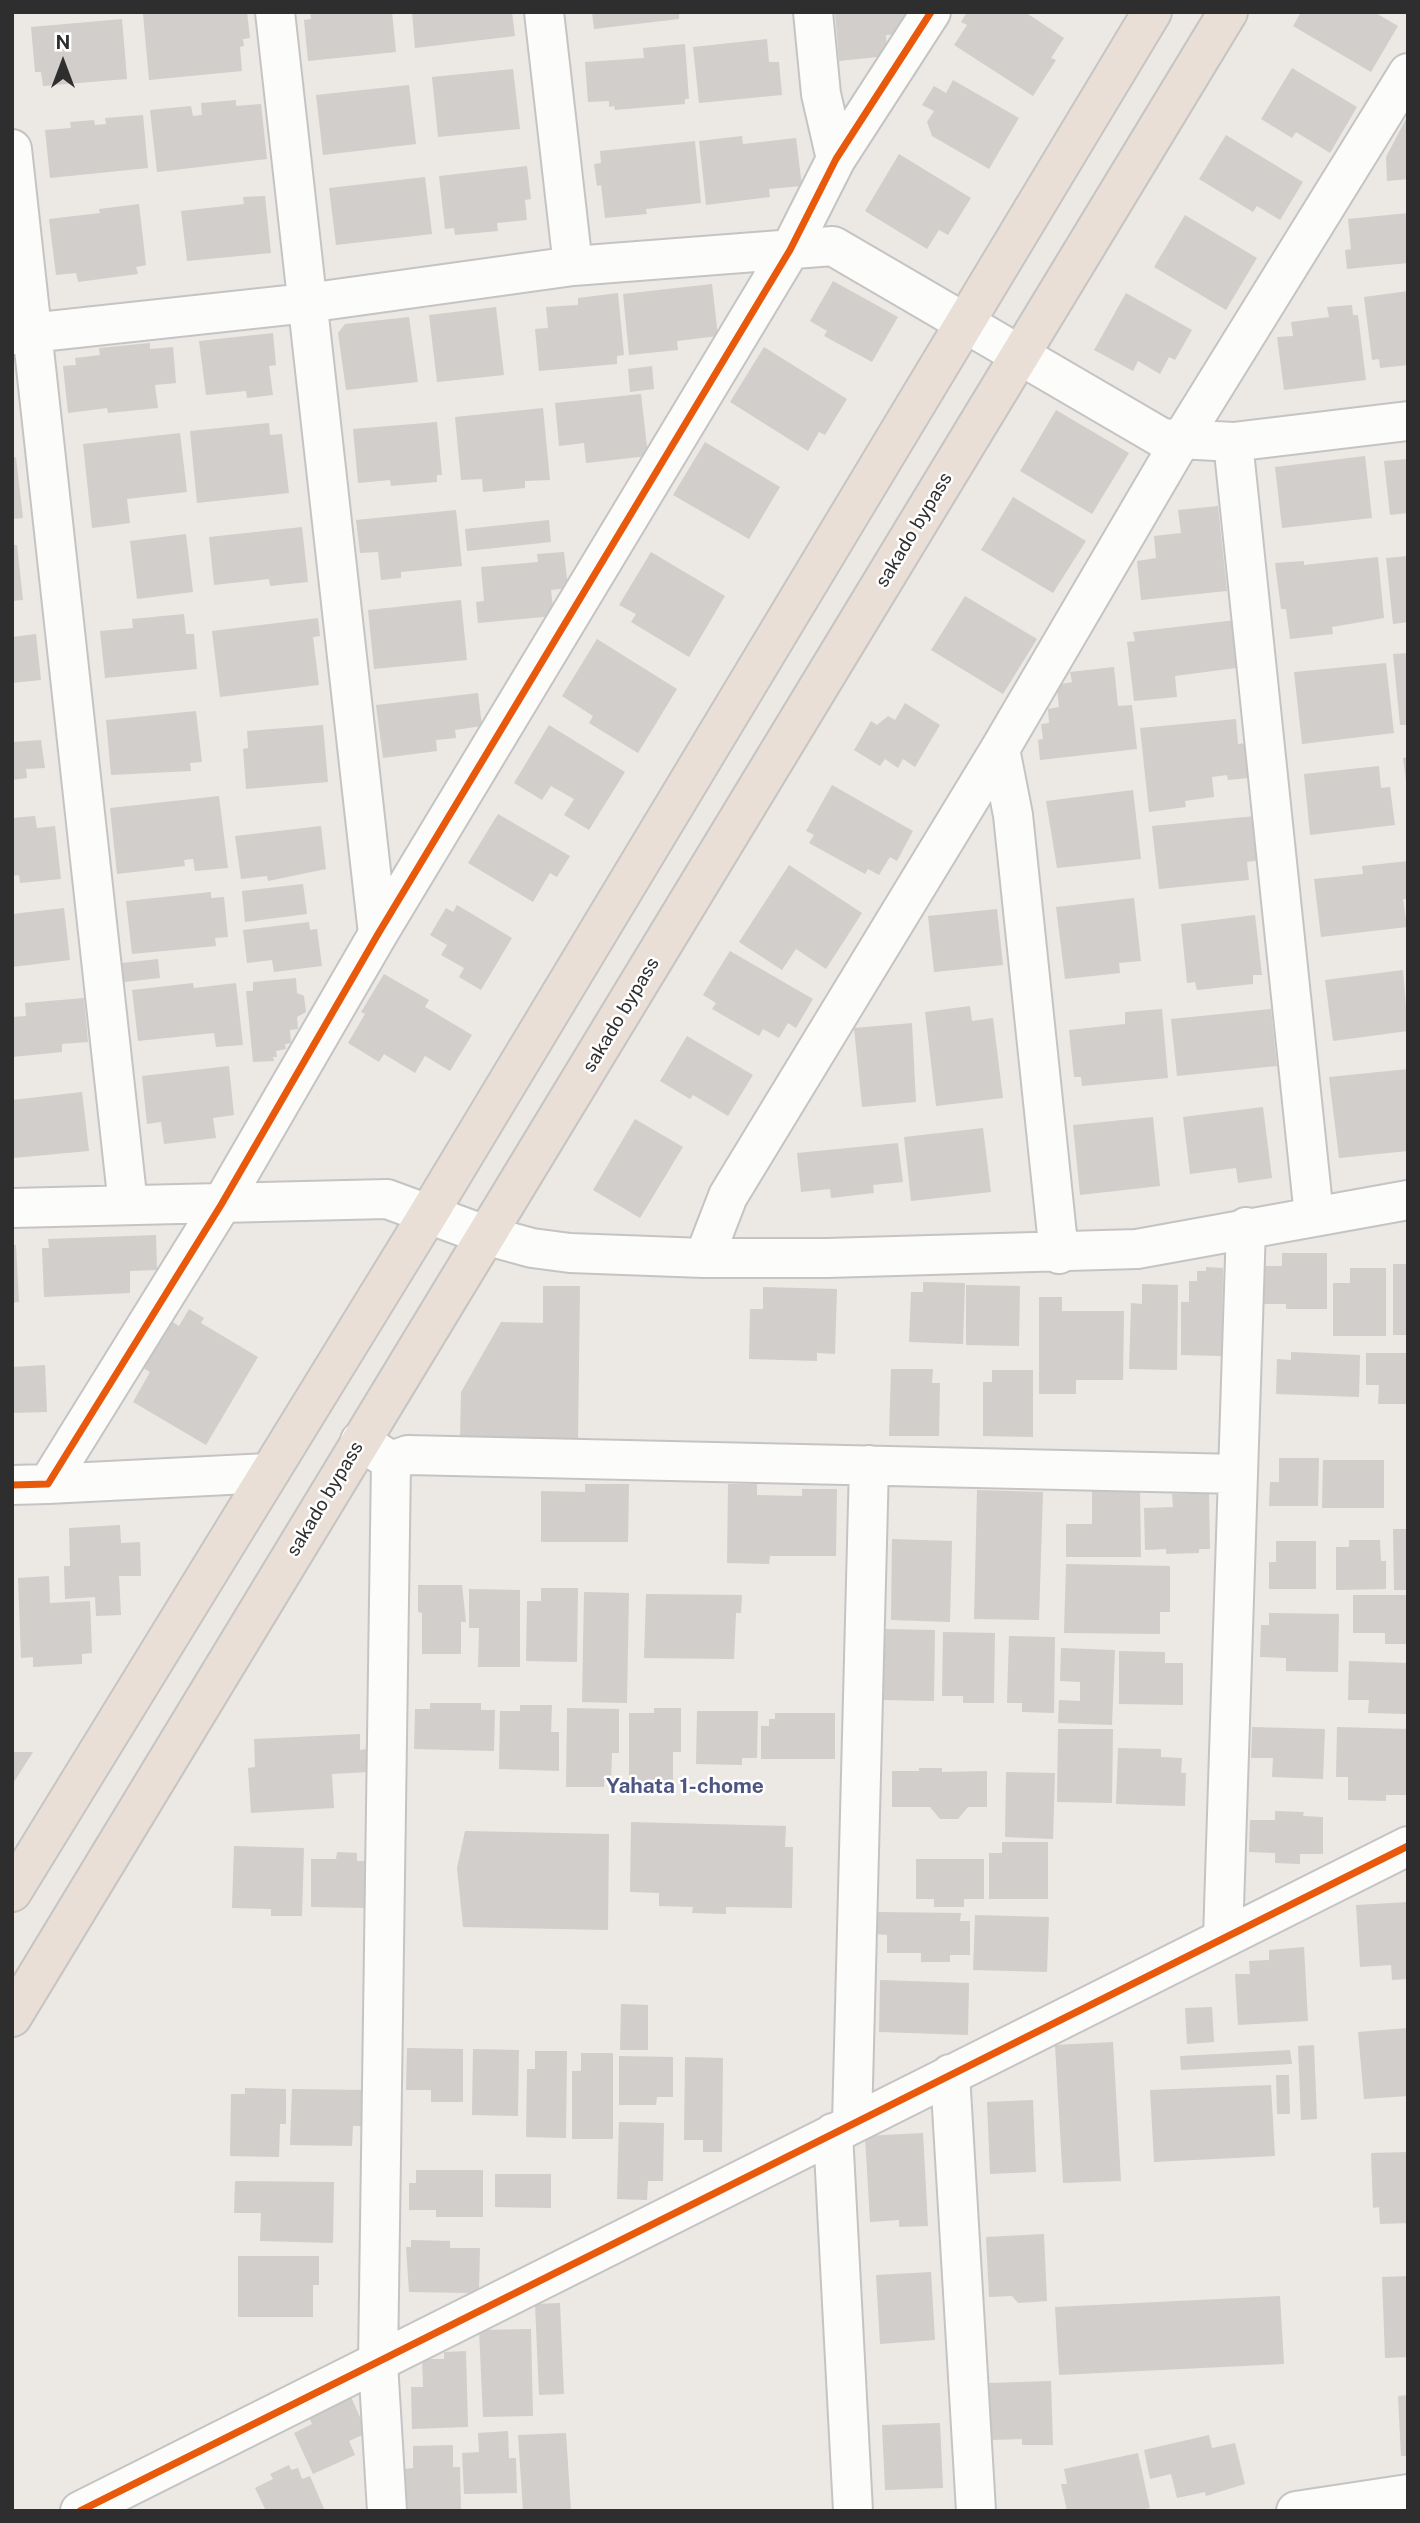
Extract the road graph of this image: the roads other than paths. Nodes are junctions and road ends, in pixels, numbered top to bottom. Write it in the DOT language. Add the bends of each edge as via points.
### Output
graph roads {
  1 [pos="275,12"];
  2 [pos="544,12"];
  3 [pos="813,12"];
  4 [pos="931,12"];
  5 [pos="1152,12"];
  6 [pos="1228,12"];
  7 [pos="1408,73"];
  8 [pos="12,149"];
  9 [pos="836,159"];
  10 [pos="790,250"];
  11 [pos="573,266"];
  12 [pos="307,303"];
  13 [pos="965,323"];
  14 [pos="22,333"];
  15 [pos="1020,355"];
  16 [pos="1408,421"];
  17 [pos="1181,440"];
  18 [pos="1233,442"];
  19 [pos="1000,749"];
  20 [pos="378,934"];
  21 [pos="1408,1200"];
  22 [pos="128,1205"];
  23 [pos="221,1205"];
  24 [pos="12,1208"];
  25 [pos="429,1213"];
  26 [pos="1314,1216"];
  27 [pos="1246,1227"];
  28 [pos="488,1236"];
  29 [pos="1059,1254"];
  30 [pos="704,1258"];
  31 [pos="360,1441"];
  32 [pos="391,1461"];
  33 [pos="869,1465"];
  34 [pos="268,1473"];
  35 [pos="1238,1474"];
  36 [pos="30,1484"];
  37 [pos="1408,1846"];
  38 [pos="12,1892"];
  39 [pos="1223,1938"];
  40 [pos="12,2017"];
  41 [pos="950,2074"];
  42 [pos="843,2128"];
  43 [pos="379,2363"];
  44 [pos="1408,2494"];
  45 [pos="80,2511"];
  46 [pos="387,2511"];
  47 [pos="853,2511"];
  48 [pos="976,2511"];
  49 [pos="1296,2511"];
  1 -- 12 [label="street"];
  2 -- 11 [label="street"];
  3 -- 9 [label="street" via="821,94"];
  4 -- 9 [label="street"];
  5 -- 13 [label="highway"];
  6 -- 15 [label="highway, sakado bypass"];
  7 -- 17 [label="street"];
  8 -- 14 [label="street"];
  9 -- 10 [label="street"];
  10 -- 11 [label="street"];
  10 -- 13 [label="street" via="833,246"];
  10 -- 20 [label="street"];
  11 -- 12 [label="street"];
  12 -- 14 [label="street"];
  12 -- 20 [label="street"];
  13 -- 15 [label="street"];
  13 -- 25 [label="highway"];
  14 -- 22 [label="street"];
  15 -- 17 [label="street" via="1162,438"];
  15 -- 28 [label="highway, sakado bypass"];
  16 -- 18 [label="street"];
  17 -- 18 [label="street"];
  17 -- 19 [label="street"];
  18 -- 26 [label="street"];
  19 -- 29 [label="street" via="1013,815"];
  19 -- 30 [label="street" via="728,1196"];
  20 -- 23 [label="street"];
  21 -- 26 [label="street"];
  22 -- 23 [label="street"];
  22 -- 24 [label="street"];
  23 -- 25 [label="street" via="387,1199"];
  23 -- 36 [label="street"];
  25 -- 28 [label="street"];
  25 -- 34 [label="highway"];
  26 -- 27 [label="street"];
  27 -- 29 [label="street" via="1137,1249"];
  27 -- 35 [label="street"];
  28 -- 30 [label="street" via="570,1253"];
  28 -- 31 [label="highway, sakado bypass"];
  29 -- 30 [label="street"];
  31 -- 32 [label="street"];
  31 -- 40 [label="highway, sakado bypass"];
  32 -- 33 [label="street" via="408,1455"];
  32 -- 43 [label="street"];
  33 -- 35 [label="street"];
  33 -- 42 [label="street"];
  34 -- 36 [label="street"];
  34 -- 38 [label="highway"];
  35 -- 39 [label="street"];
  37 -- 39 [label="street"];
  39 -- 41 [label="street"];
  41 -- 42 [label="street"];
  41 -- 48 [label="street"];
  42 -- 43 [label="street"];
  42 -- 47 [label="street"];
  43 -- 45 [label="street"];
  43 -- 46 [label="street"];
  44 -- 49 [label="street"];
}
